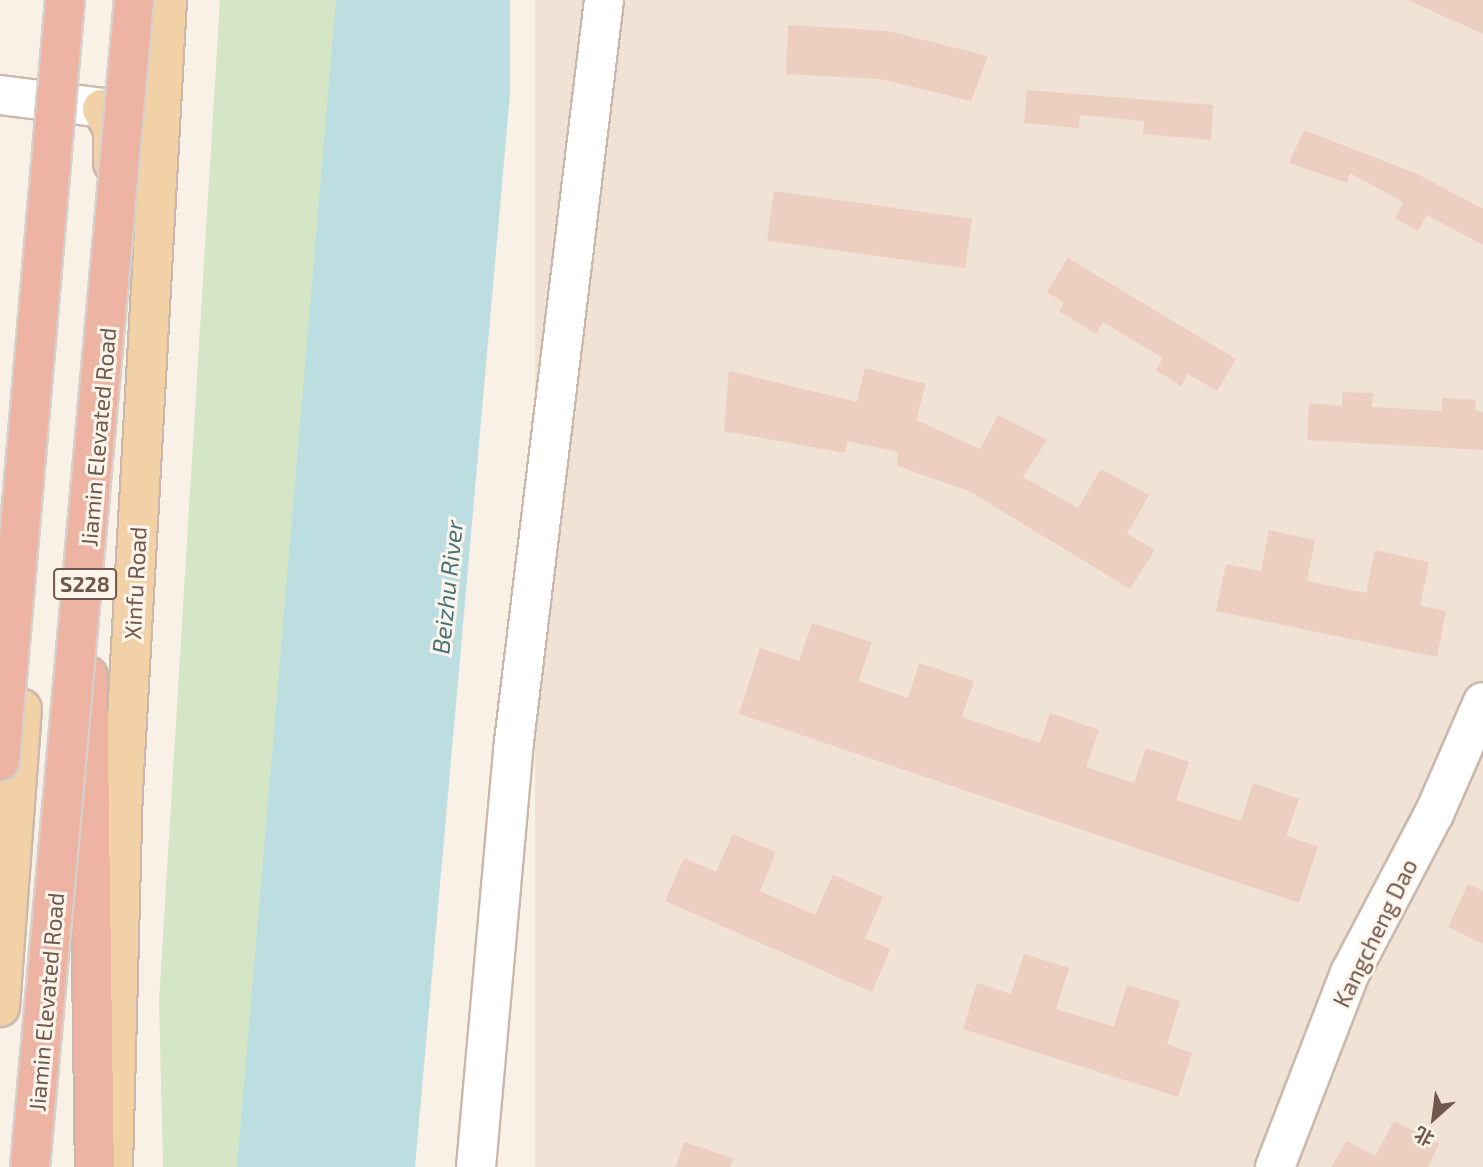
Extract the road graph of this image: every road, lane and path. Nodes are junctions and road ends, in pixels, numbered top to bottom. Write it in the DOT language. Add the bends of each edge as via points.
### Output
graph roads {
  1 [pos="62,0"];
  2 [pos="134,0"];
  3 [pos="167,0"];
  4 [pos="604,0"];
  5 [pos="0,95"];
  6 [pos="54,102"];
  7 [pos="102,109"];
  8 [pos="161,113"];
  9 [pos="140,500"];
  10 [pos="86,576"];
  11 [pos="1483,702"];
  12 [pos="0,761"];
  13 [pos="0,1007"];
  14 [pos="30,1167"];
  15 [pos="95,1167"];
  16 [pos="113,1167"];
  17 [pos="476,1167"];
  18 [pos="1275,1167"];
  1 -- 6 [label="main road"];
  1 -- 12 [label="highway, bridge"];
  2 -- 10 [label="highway, Jiamin Elevated Road / S228, bridge"];
  3 -- 8 [label="main road, Xinfu Road"];
  4 -- 17 [label="street" via="513,750"];
  5 -- 6 [label="street"];
  6 -- 7 [label="street"];
  6 -- 13 [label="main road" via="15,843"];
  7 -- 8 [label="street"];
  7 -- 9 [label="main road" via="113,129 112,421"];
  8 -- 9 [label="main road, Xinfu Road"];
  9 -- 16 [label="main road, Xinfu Road" via="123,792"];
  10 -- 14 [label="highway, Jiamin Elevated Road / S228, bridge"];
  10 -- 15 [label="highway, bridge"];
  11 -- 18 [label="street, Kangcheng Dao" via="1434,814 1350,973"];
}
